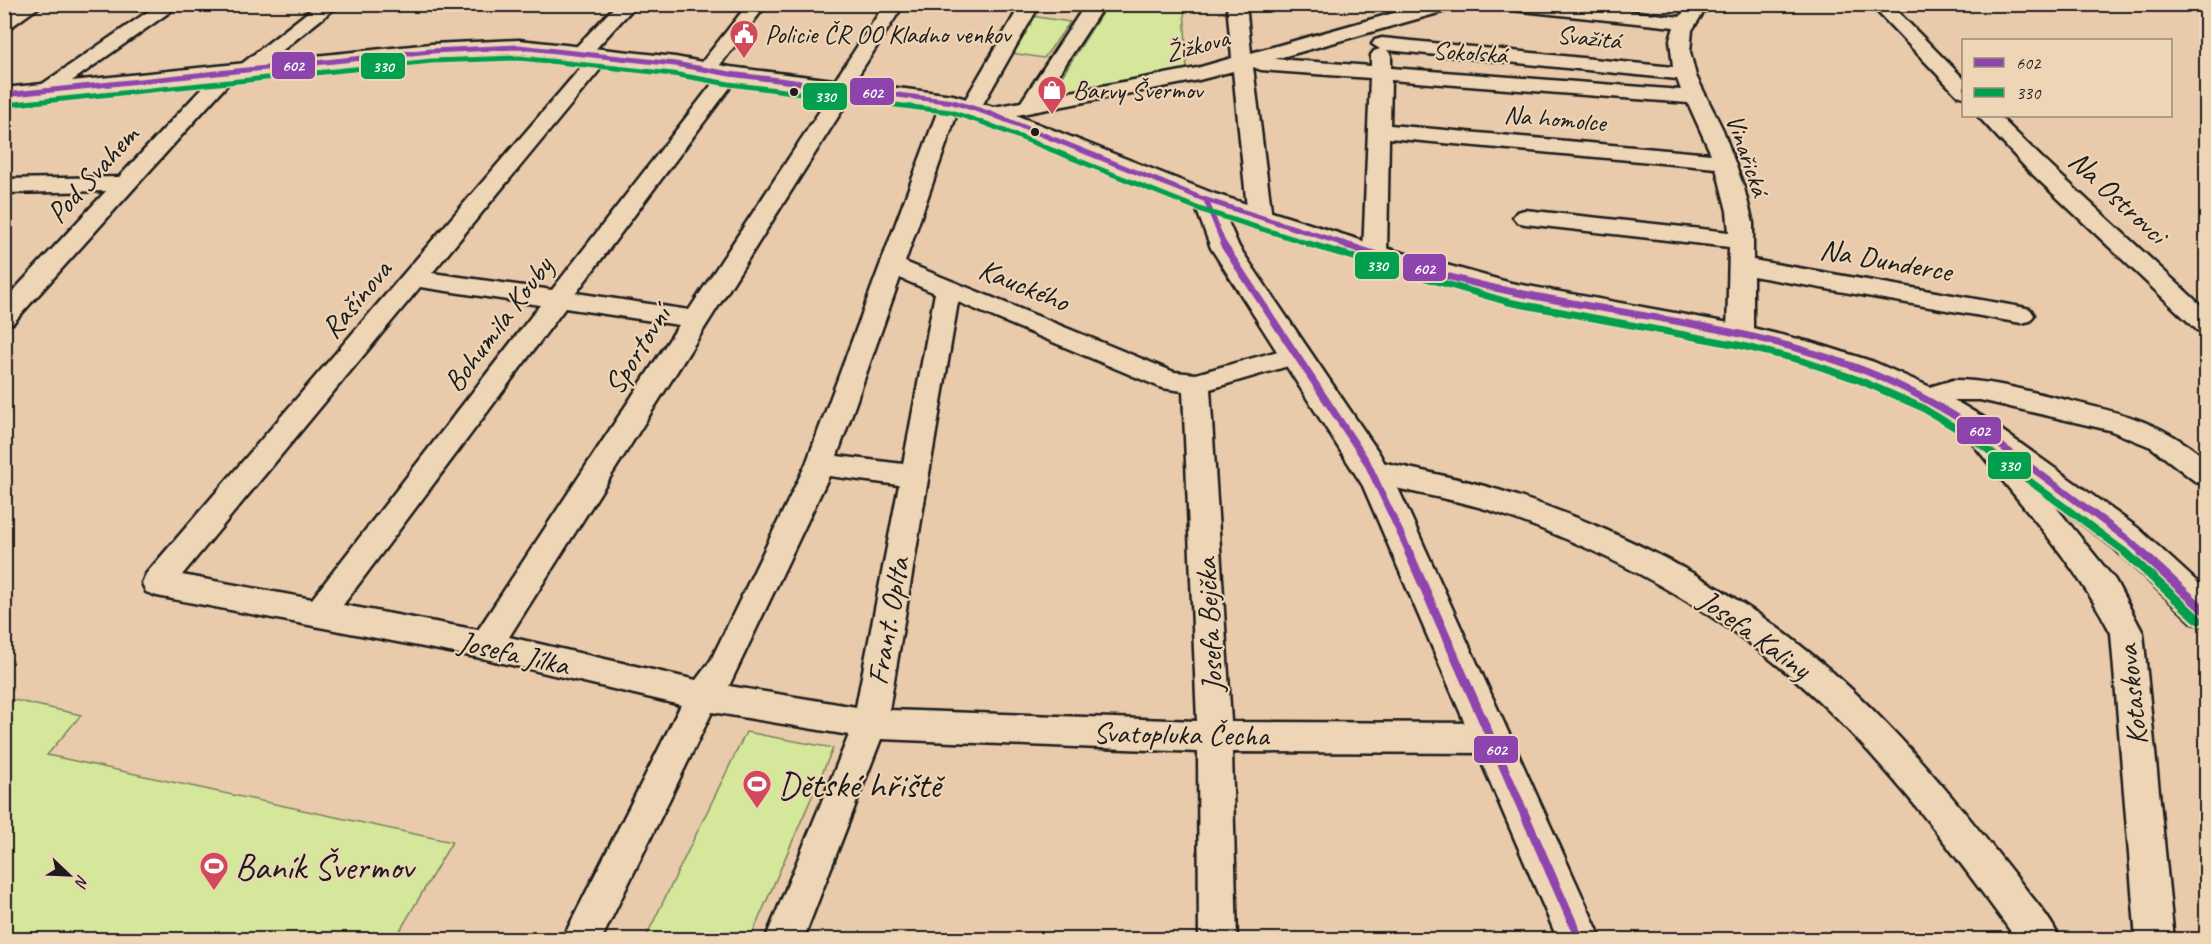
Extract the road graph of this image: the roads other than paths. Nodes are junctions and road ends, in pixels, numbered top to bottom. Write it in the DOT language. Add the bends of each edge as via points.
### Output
graph roads {
  1 [pos="34,4"];
  2 [pos="172,4"];
  3 [pos="331,4"];
  4 [pos="628,4"];
  5 [pos="758,4"];
  6 [pos="894,4"];
  7 [pos="1031,4"];
  8 [pos="1096,4"];
  9 [pos="1236,4"];
  10 [pos="1449,4"];
  11 [pos="1512,4"];
  12 [pos="1700,4"];
  13 [pos="1879,4"];
  14 [pos="4,23"];
  15 [pos="1686,23"];
  16 [pos="1382,24"];
  17 [pos="592,54"];
  18 [pos="1242,61"];
  19 [pos="236,71"];
  20 [pos="718,72"];
  21 [pos="1381,73"];
  22 [pos="1684,74"];
  23 [pos="840,88"];
  24 [pos="1962,89"];
  25 [pos="45,91"];
  26 [pos="4,95"];
  27 [pos="1695,97"];
  28 [pos="1029,105"];
  29 [pos="971,108"];
  30 [pos="1989,117"];
  31 [pos="1380,131"];
  32 [pos="1724,162"];
  33 [pos="125,184"];
  34 [pos="4,186"];
  35 [pos="1206,200"];
  36 [pos="1525,217"];
  37 [pos="1260,218"];
  38 [pos="1741,241"];
  39 [pos="1375,254"];
  40 [pos="893,266"];
  41 [pos="1740,266"];
  42 [pos="414,278"];
  43 [pos="948,289"];
  44 [pos="558,299"];
  45 [pos="2021,315"];
  46 [pos="4,317"];
  47 [pos="695,319"];
  48 [pos="2206,324"];
  49 [pos="1740,335"];
  50 [pos="1296,355"];
  51 [pos="1196,383"];
  52 [pos="1926,398"];
  53 [pos="1975,427"];
  54 [pos="820,464"];
  55 [pos="1372,471"];
  56 [pos="2206,474"];
  57 [pos="914,477"];
  58 [pos="157,583"];
  59 [pos="2206,612"];
  60 [pos="319,613"];
  61 [pos="486,645"];
  62 [pos="703,696"];
  63 [pos="870,724"];
  64 [pos="1215,737"];
  65 [pos="1492,738"];
  66 [pos="581,939"];
  67 [pos="784,939"];
  68 [pos="1218,939"];
  69 [pos="1580,939"];
  70 [pos="2041,939"];
  71 [pos="2155,939"];
  1 -- 14 [label="street"];
  2 -- 25 [label="street"];
  3 -- 19 [label="street, Pod Svahem"];
  4 -- 17 [label="street, Rašínova"];
  5 -- 20 [label="street, Bohumila Kouby"];
  6 -- 23 [label="street, Sportovní"];
  7 -- 29 [label="street"];
  8 -- 28 [label="street"];
  9 -- 18 [label="street"];
  10 -- 16 [label="street, Žižkova"];
  11 -- 15 [label="street"];
  12 -- 15 [label="street, Vinařická"];
  13 -- 24 [label="street"];
  15 -- 22 [label="street, Vinařická" via="1680,39"];
  16 -- 18 [label="street, Žižkova"];
  16 -- 21 [label="street"];
  16 -- 22 [label="street, Svažitá"];
  17 -- 19 [label="main road" via="474,48"];
  17 -- 20 [label="main road"];
  17 -- 42 [label="street, Rašínova"];
  18 -- 21 [label="street, Sokolská"];
  18 -- 28 [label="street, Žižkova" via="1135,88"];
  18 -- 37 [label="street"];
  19 -- 25 [label="main road"];
  19 -- 33 [label="street, Pod Svahem"];
  20 -- 23 [label="main road"];
  20 -- 44 [label="street, Bohumila Kouby"];
  21 -- 27 [label="street, Sokolská"];
  21 -- 31 [label="street"];
  22 -- 27 [label="street, Vinařická"];
  23 -- 29 [label="main road"];
  23 -- 47 [label="street, Sportovní" via="832,109"];
  25 -- 26 [label="main road"];
  27 -- 32 [label="street, Vinařická"];
  28 -- 29 [label="street, Žižkova"];
  29 -- 35 [label="main road"];
  29 -- 40 [label="street"];
  30 -- 48 [label="street, Na Ostrovci"];
  31 -- 32 [label="street, Na homolce"];
  31 -- 39 [label="street"];
  32 -- 38 [label="street, Vinařická" via="1738,207"];
  33 -- 34 [label="street"];
  33 -- 46 [label="street, Pod Svahem"];
  35 -- 37 [label="main road"];
  35 -- 50 [label="main road" via="1225,248"];
  36 -- 38 [label="street"];
  37 -- 39 [label="main road"];
  38 -- 41 [label="street, Vinařická"];
  39 -- 49 [label="main road" via="1511,292"];
  40 -- 43 [label="street, Kauckého"];
  40 -- 54 [label="street"];
  41 -- 45 [label="street, Na Dunderce"];
  41 -- 49 [label="street, Vinařická"];
  42 -- 44 [label="street"];
  42 -- 58 [label="street, Rašínova"];
  43 -- 51 [label="street, Kauckého" via="1171,381"];
  43 -- 57 [label="street, Frant. Oplta"];
  44 -- 47 [label="street"];
  44 -- 60 [label="street, Bohumila Kouby"];
  47 -- 61 [label="street, Sportovní"];
  49 -- 52 [label="main road" via="1863,370"];
  50 -- 51 [label="street, Kauckého"];
  50 -- 55 [label="main road"];
  51 -- 64 [label="street, Josefa Bejčka"];
  52 -- 53 [label="main road"];
  52 -- 56 [label="street" via="1948,391 1979,392 2104,419 2153,436"];
  53 -- 59 [label="main road" via="2126,538"];
  53 -- 71 [label="street, Kotaskova" via="2076,551 2104,589 2127,633"];
  54 -- 57 [label="street"];
  54 -- 62 [label="street" via="722,670"];
  55 -- 65 [label="main road"];
  55 -- 70 [label="street, Josefa Kaliny" via="1524,510 1629,554 1727,611 1813,676 1852,712 1917,783"];
  57 -- 63 [label="street, Frant. Oplta"];
  58 -- 60 [label="street, Josefa Jílka"];
  60 -- 61 [label="street, Josefa Jílka"];
  61 -- 62 [label="street, Josefa Jílka"];
  62 -- 63 [label="street, Josefa Jílka"];
  62 -- 66 [label="street"];
  63 -- 64 [label="street, Svatopluka Čecha"];
  63 -- 67 [label="street, Frant. Oplta"];
  64 -- 65 [label="street, Svatopluka Čecha"];
  64 -- 68 [label="street, Josefa Bejčka"];
  65 -- 69 [label="main road"];
}
